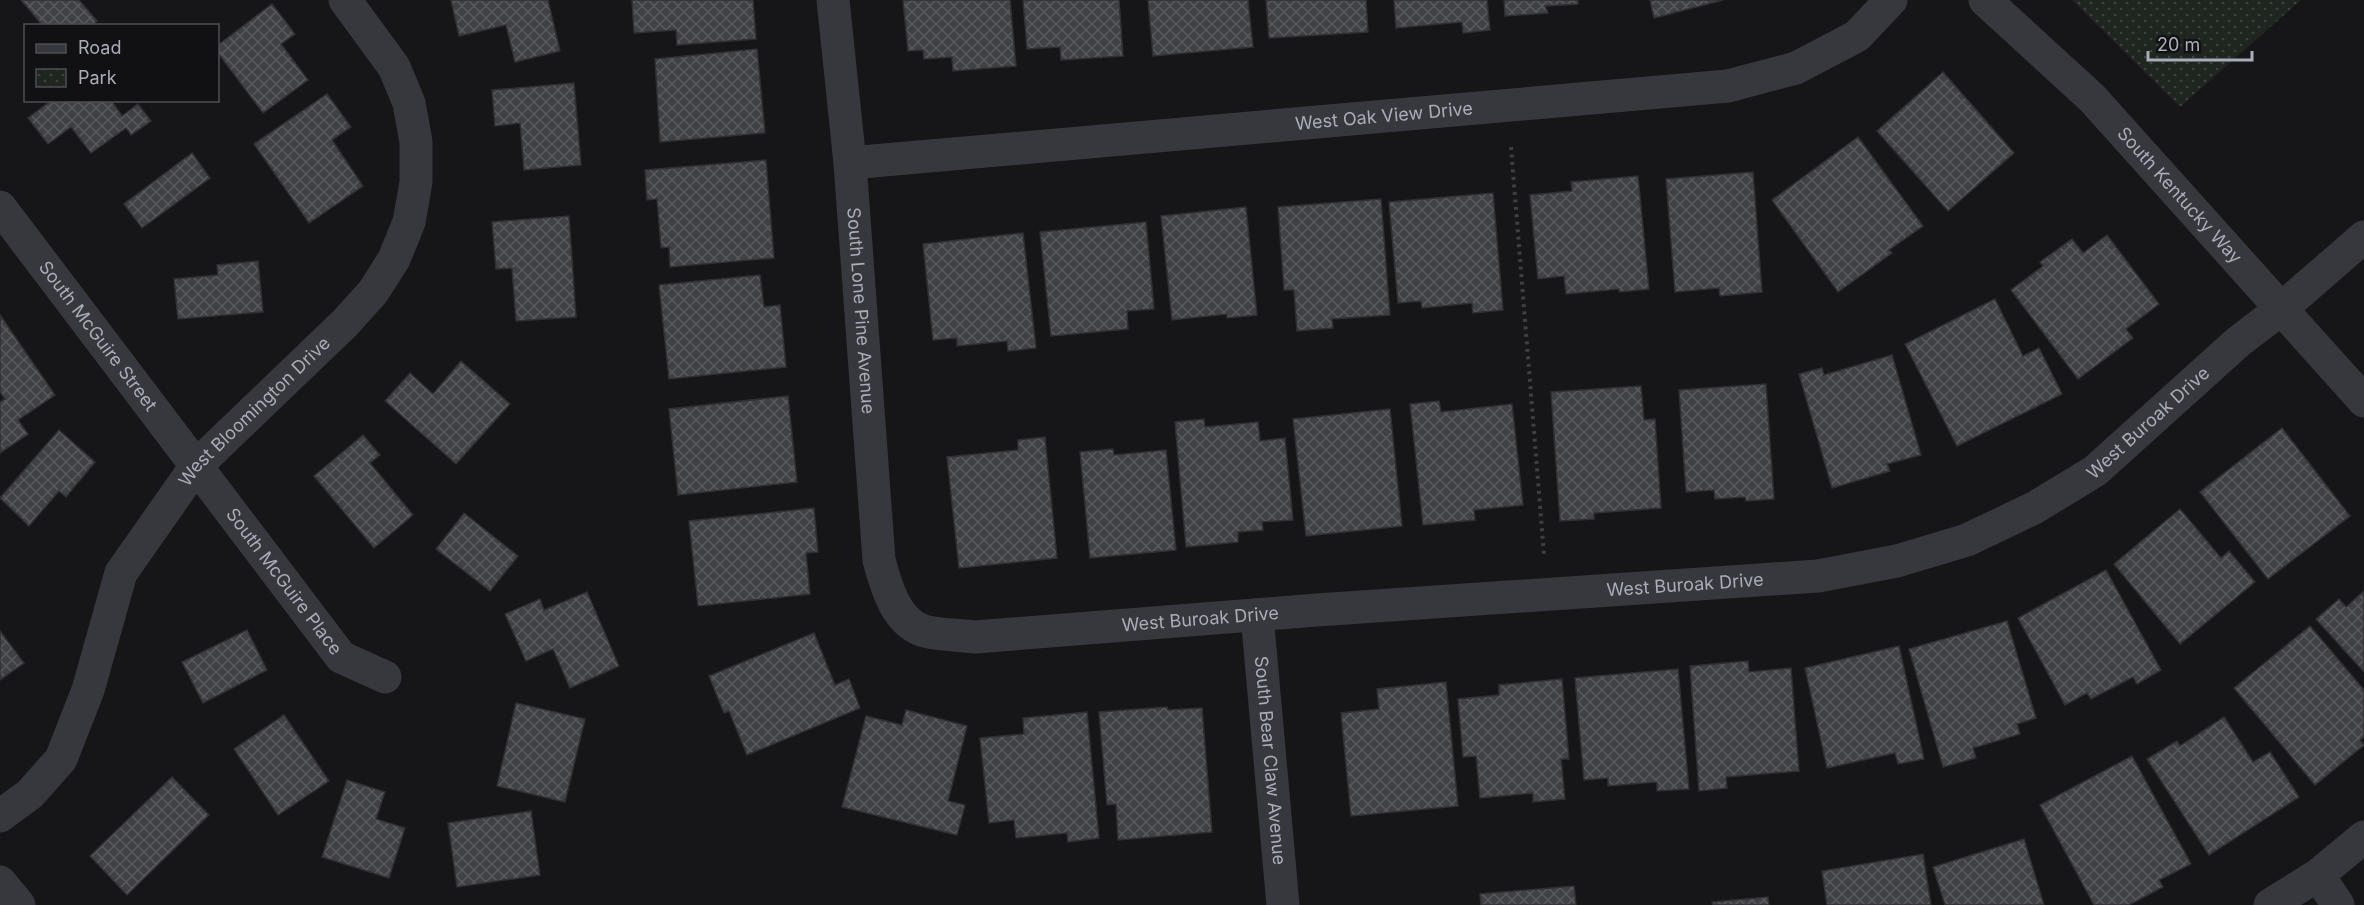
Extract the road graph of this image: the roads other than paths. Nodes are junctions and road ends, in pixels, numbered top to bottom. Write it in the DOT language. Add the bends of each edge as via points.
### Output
graph roads {
  1 [pos="345,0"];
  2 [pos="833,0"];
  3 [pos="1891,0"];
  4 [pos="1985,0"];
  5 [pos="850,163"];
  6 [pos="0,207"];
  7 [pos="2364,237"];
  8 [pos="2281,309"];
  9 [pos="2364,401"];
  10 [pos="196,466"];
  11 [pos="1257,615"];
  12 [pos="903,616"];
  13 [pos="385,677"];
  14 [pos="0,816"];
  15 [pos="2364,837"];
  16 [pos="2318,875"];
  17 [pos="0,882"];
  18 [pos="19,905"];
  19 [pos="1283,905"];
  20 [pos="2270,905"];
  21 [pos="2338,905"];
  1 -- 10 [label="street, West Bloomington Drive" via="394,67 409,103 416,142 409,222 394,259 373,292"];
  2 -- 5 [label="street, South Lone Pine Avenue"];
  3 -- 5 [label="street, West Oak View Drive" via="1857,36 1797,68 1728,86"];
  4 -- 8 [label="street, South Kentucky Way" via="2092,98"];
  5 -- 12 [label="street, South Lone Pine Avenue" via="879,560 888,592"];
  6 -- 10 [label="street, South McGuire Street"];
  7 -- 8 [label="street, West Buroak Drive"];
  8 -- 9 [label="street, South Kentucky Way"];
  8 -- 11 [label="street, West Buroak Drive" via="2238,342 2095,471 2034,508 1967,540 1897,561 1818,576"];
  10 -- 13 [label="street, South McGuire Place" via="341,657"];
  10 -- 14 [label="street, West Bloomington Drive" via="121,573 88,690 61,759 30,794"];
  11 -- 12 [label="street, West Buroak Drive" via="975,637 925,631"];
  11 -- 19 [label="street, South Bear Claw Avenue"];
  15 -- 16 [label="street"];
  16 -- 20 [label="street"];
  16 -- 21 [label="street"];
  17 -- 18 [label="street"];
}
